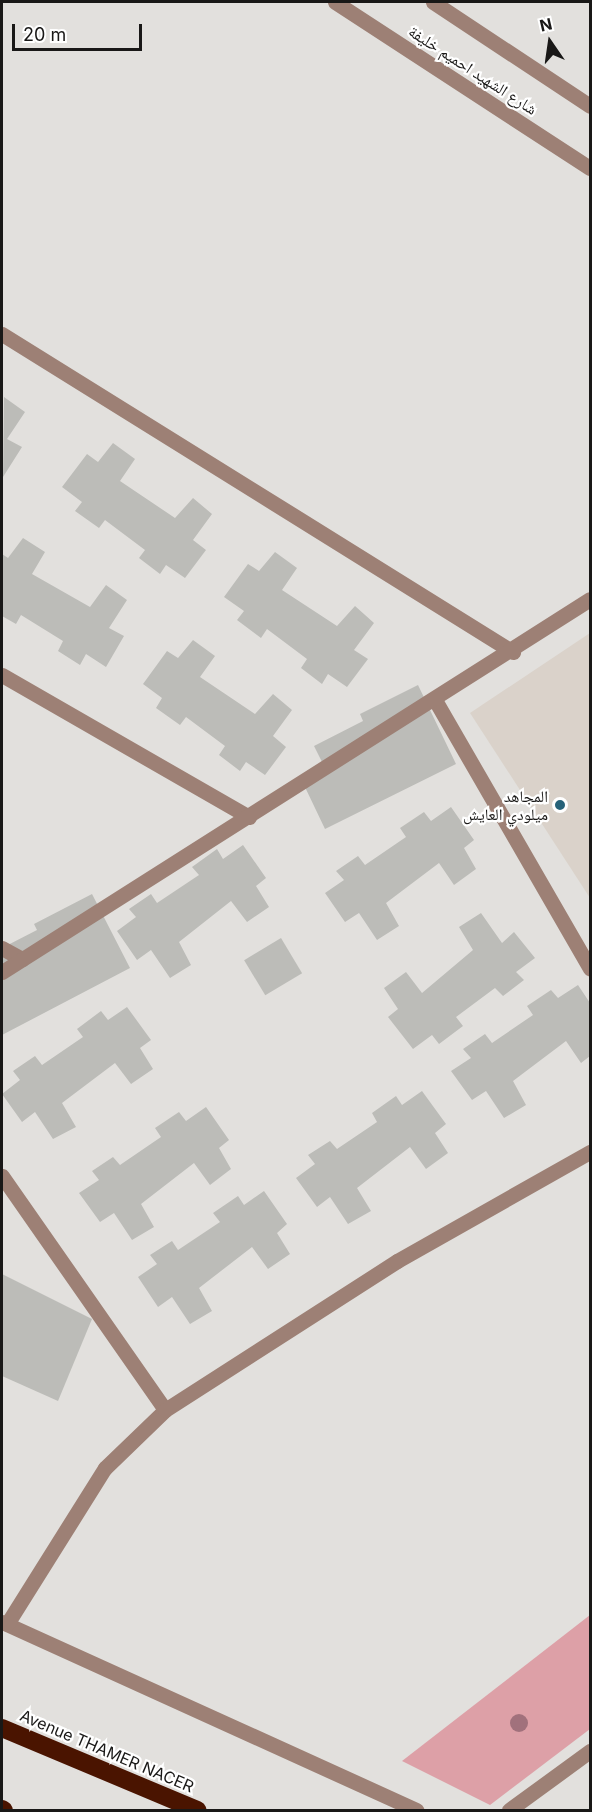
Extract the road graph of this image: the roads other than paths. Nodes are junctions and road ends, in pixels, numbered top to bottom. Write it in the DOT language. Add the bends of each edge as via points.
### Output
graph roads {
  1 [pos="335,2"];
  2 [pos="433,2"];
  3 [pos="591,106"];
  4 [pos="591,168"];
  5 [pos="2,334"];
  6 [pos="591,599"];
  7 [pos="513,652"];
  8 [pos="2,675"];
  9 [pos="435,700"];
  10 [pos="249,817"];
  11 [pos="2,948"];
  12 [pos="22,959"];
  13 [pos="591,968"];
  14 [pos="2,972"];
  15 [pos="591,1152"];
  16 [pos="2,1176"];
  17 [pos="165,1410"];
  18 [pos="4,1623"];
  19 [pos="2,1728"];
  20 [pos="591,1751"];
  21 [pos="197,1810"];
  22 [pos="416,1810"];
  23 [pos="509,1810"];
  1 -- 4 [label="street, شارع الشهيد احميم خليفة"];
  2 -- 3 [label="street"];
  5 -- 7 [label="street"];
  6 -- 7 [label="street"];
  7 -- 9 [label="street"];
  8 -- 10 [label="street"];
  9 -- 10 [label="street"];
  9 -- 13 [label="street"];
  10 -- 12 [label="street"];
  11 -- 12 [label="street"];
  12 -- 14 [label="street"];
  15 -- 17 [label="street" via="397,1261"];
  16 -- 17 [label="street"];
  17 -- 18 [label="street" via="105,1468"];
  18 -- 22 [label="street"];
  19 -- 21 [label="highway, Avenue THAMER NACER"];
  20 -- 23 [label="street"];
}
